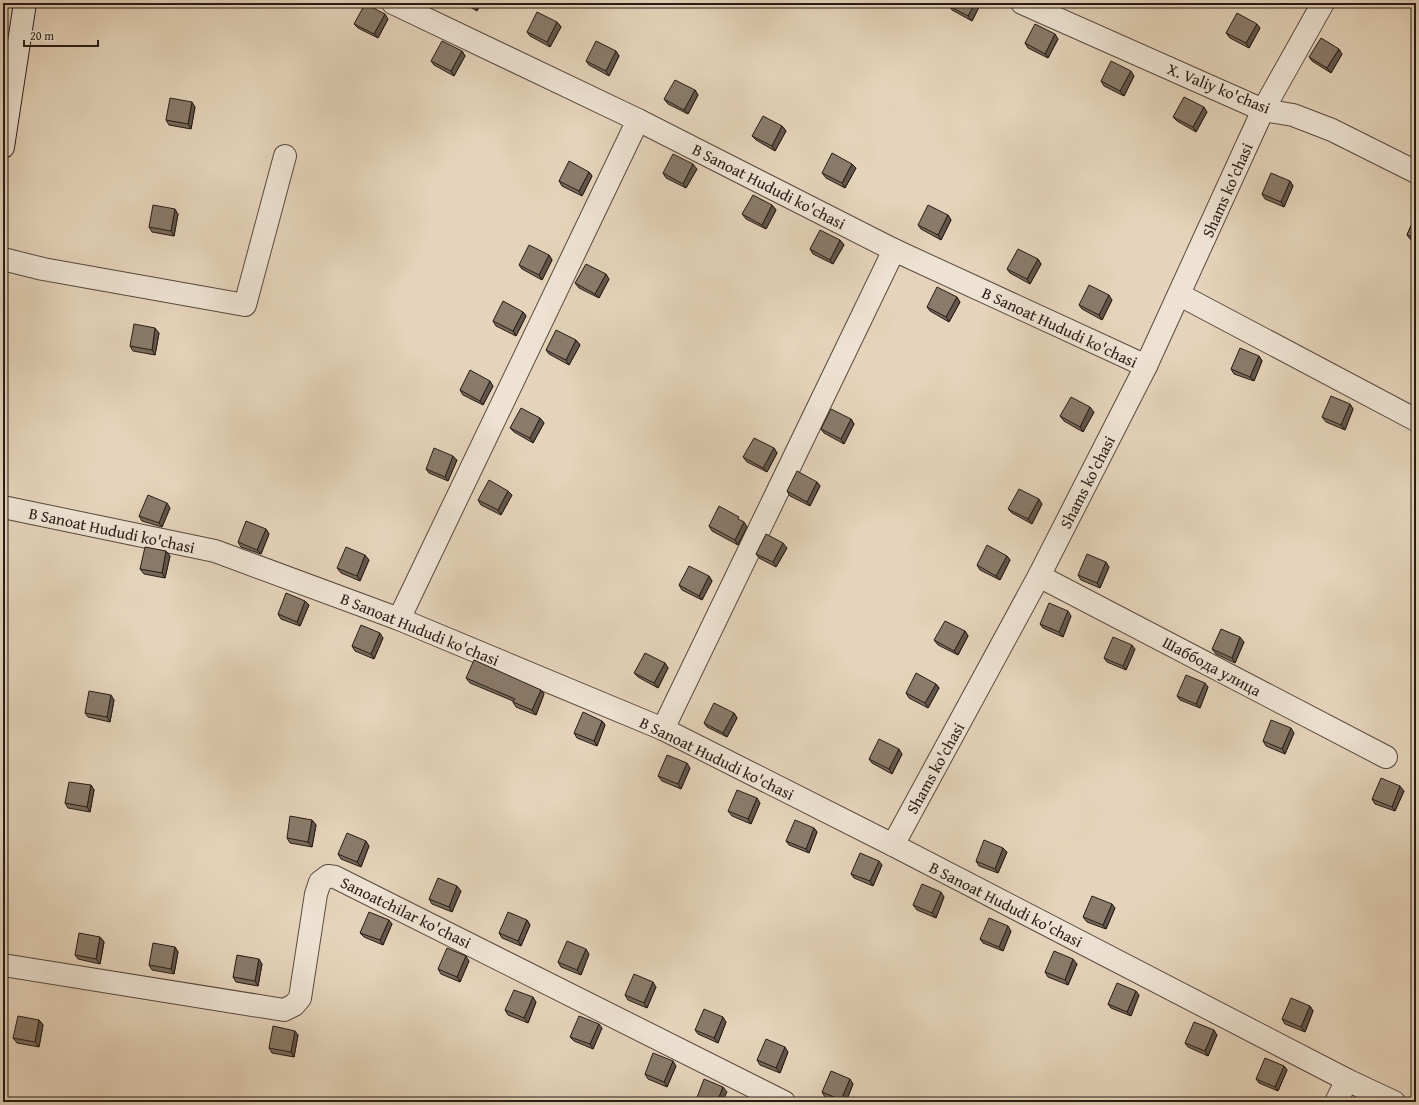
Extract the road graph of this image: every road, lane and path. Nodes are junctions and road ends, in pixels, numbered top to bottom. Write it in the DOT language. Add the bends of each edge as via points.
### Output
graph roads {
  1 [pos="24,3"];
  2 [pos="393,3"];
  3 [pos="1022,3"];
  4 [pos="1323,3"];
  5 [pos="1263,110"];
  6 [pos="638,120"];
  7 [pos="3,147"];
  8 [pos="285,156"];
  9 [pos="1416,172"];
  10 [pos="894,250"];
  11 [pos="3,259"];
  12 [pos="1180,295"];
  13 [pos="1146,366"];
  14 [pos="1416,420"];
  15 [pos="3,508"];
  16 [pos="1039,576"];
  17 [pos="399,619"];
  18 [pos="663,729"];
  19 [pos="1386,757"];
  20 [pos="893,845"];
  21 [pos="3,965"];
  22 [pos="1347,1080"];
  23 [pos="784,1102"];
  24 [pos="1336,1102"];
  25 [pos="1394,1102"];
  1 -- 7 [label="street"];
  2 -- 6 [label="street, B Sanoat Hududi ko'chasi"];
  3 -- 5 [label="street, X. Valiy ko'chasi"];
  4 -- 5 [label="street, Shams ko'chasi"];
  5 -- 9 [label="street, X. Valiy ko'chasi" via="1293,115 1332,130"];
  5 -- 12 [label="street, Shams ko'chasi"];
  6 -- 10 [label="street, B Sanoat Hududi ko'chasi"];
  6 -- 17 [label="street"];
  8 -- 11 [label="street" via="245,305 43,269"];
  10 -- 13 [label="street, B Sanoat Hududi ko'chasi"];
  10 -- 18 [label="street"];
  12 -- 13 [label="street, Shams ko'chasi"];
  12 -- 14 [label="street"];
  13 -- 16 [label="street, Shams ko'chasi"];
  15 -- 17 [label="street, B Sanoat Hududi ko'chasi" via="215,551"];
  16 -- 19 [label="street, Шаббода улица"];
  16 -- 20 [label="street, Shams ko'chasi"];
  17 -- 18 [label="street, B Sanoat Hududi ko'chasi"];
  18 -- 20 [label="street, B Sanoat Hududi ko'chasi"];
  20 -- 22 [label="street, B Sanoat Hududi ko'chasi"];
  21 -- 23 [label="street, Sanoatchilar ko'chasi" via="284,1010 300,998 320,882 328,876 335,877"];
  22 -- 24 [label="street"];
  22 -- 25 [label="street, B Sanoat Hududi ko'chasi"];
}
